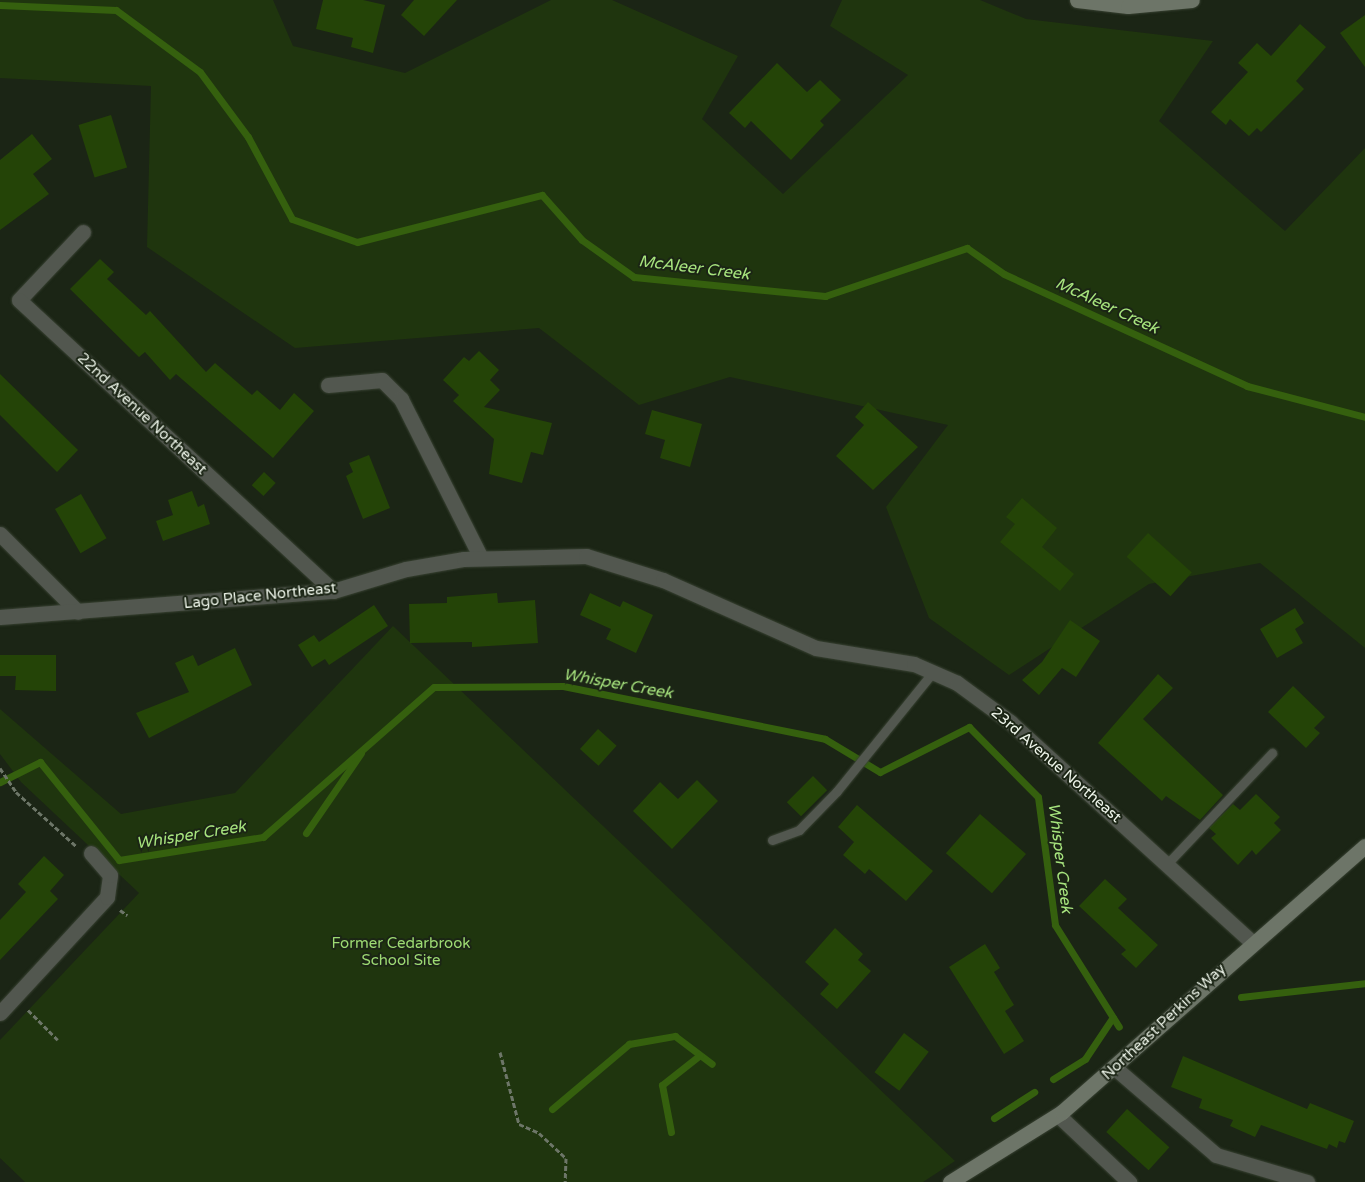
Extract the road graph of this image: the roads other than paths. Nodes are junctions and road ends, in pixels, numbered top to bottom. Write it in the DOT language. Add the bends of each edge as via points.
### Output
graph roads {
  1 [pos="1077,0"];
  2 [pos="1192,0"];
  3 [pos="83,232"];
  4 [pos="328,385"];
  5 [pos="0,534"];
  6 [pos="481,558"];
  7 [pos="663,580"];
  8 [pos="334,591"];
  9 [pos="78,612"];
  10 [pos="0,617"];
  11 [pos="934,671"];
  12 [pos="1272,754"];
  13 [pos="772,840"];
  14 [pos="1365,846"];
  15 [pos="90,853"];
  16 [pos="1167,864"];
  17 [pos="1251,941"];
  18 [pos="0,1013"];
  19 [pos="1115,1068"];
  20 [pos="1058,1115"];
  21 [pos="950,1182"];
  22 [pos="1129,1182"];
  23 [pos="1307,1182"];
  1 -- 2 [label="main road" via="1128,6"];
  3 -- 8 [label="street, 22nd Avenue Northeast" via="19,300"];
  4 -- 6 [label="street" via="382,380 401,399"];
  5 -- 9 [label="street"];
  6 -- 7 [label="street, Lago Place Northeast" via="586,556"];
  6 -- 8 [label="street, Lago Place Northeast" via="406,569"];
  7 -- 11 [label="street, 23rd Avenue Northeast" via="816,648"];
  8 -- 9 [label="street, Lago Place Northeast"];
  9 -- 10 [label="street, Lago Place Northeast"];
  11 -- 13 [label="lane" via="837,791 799,830"];
  11 -- 16 [label="street, 23rd Avenue Northeast" via="1010,722"];
  12 -- 16 [label="lane"];
  14 -- 17 [label="main road, Northeast Perkins Way"];
  15 -- 18 [label="street" via="110,875 107,898"];
  16 -- 17 [label="street, 23rd Avenue Northeast"];
  17 -- 19 [label="main road, Northeast Perkins Way"];
  19 -- 20 [label="main road, Northeast Perkins Way"];
  19 -- 23 [label="street" via="1216,1154"];
  20 -- 21 [label="main road, Northeast Perkins Way"];
  20 -- 22 [label="street"];
}
